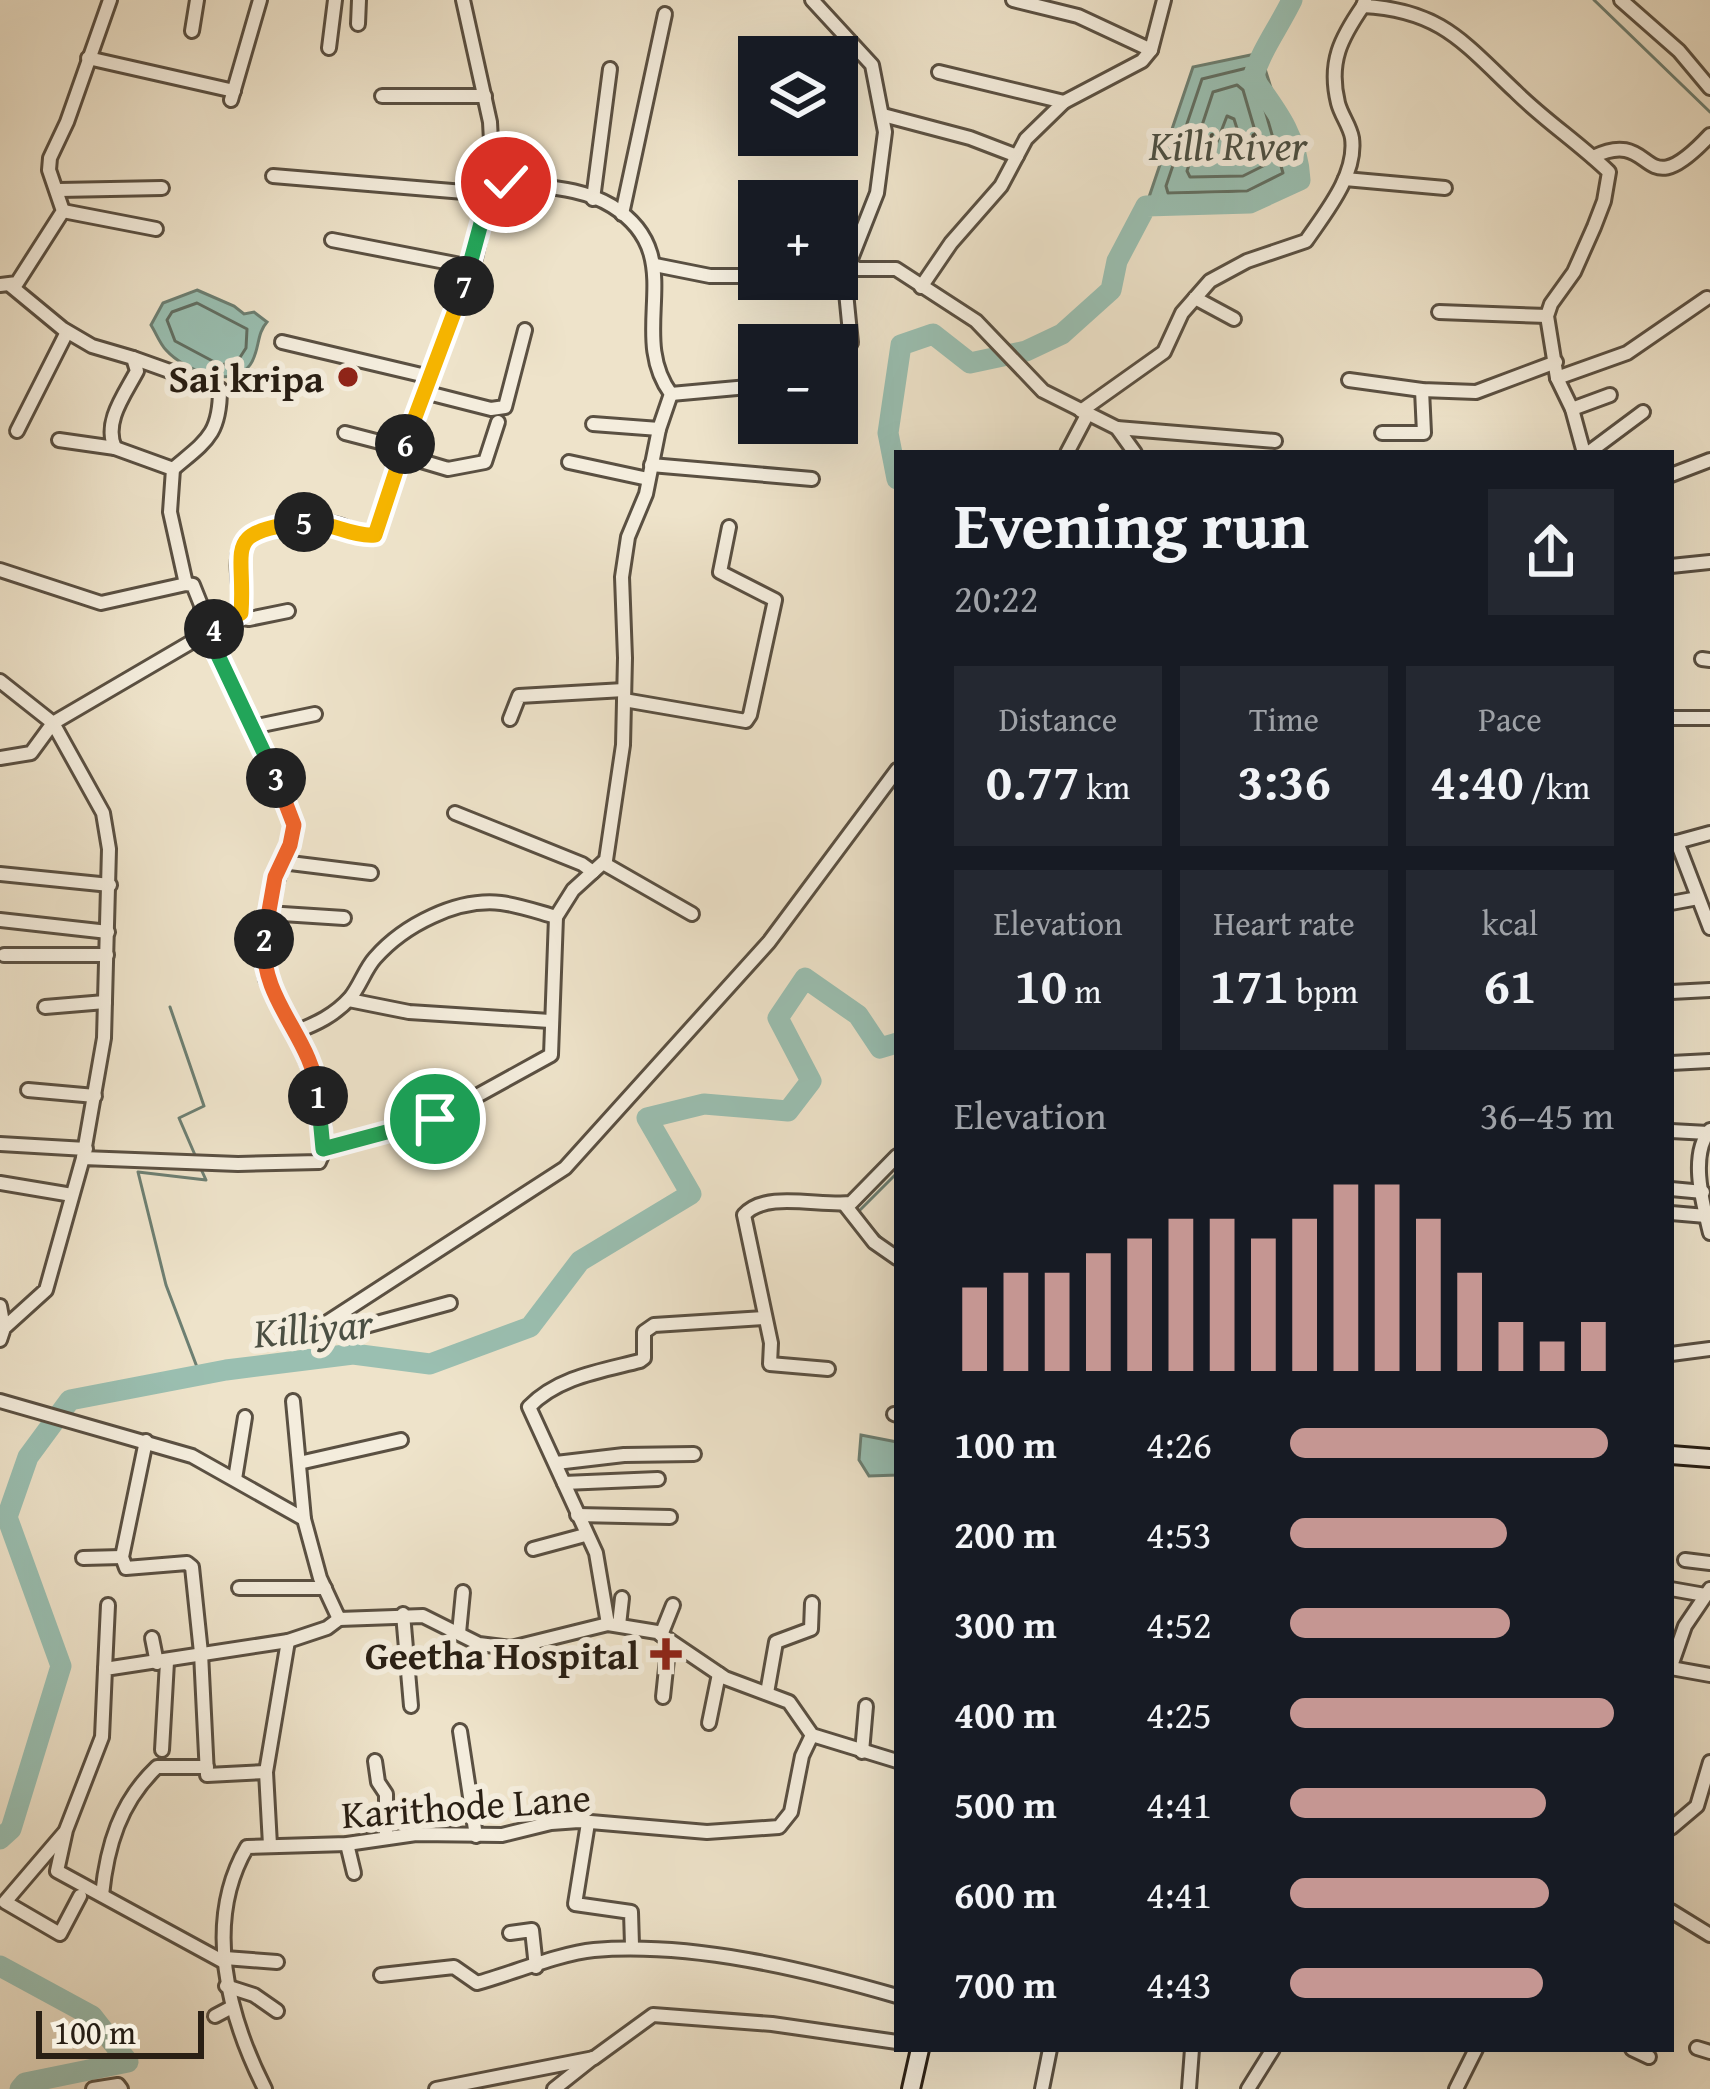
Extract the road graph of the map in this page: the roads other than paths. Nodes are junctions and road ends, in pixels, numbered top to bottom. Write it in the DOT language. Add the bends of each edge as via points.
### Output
graph roads {
  1 [pos="110,0"];
  2 [pos="196,0"];
  3 [pos="260,0"];
  4 [pos="335,0"];
  5 [pos="358,0"];
  6 [pos="463,0"];
  7 [pos="812,0"];
  8 [pos="1012,0"];
  9 [pos="1164,0"];
  10 [pos="1621,0"];
  11 [pos="1364,3"];
  12 [pos="665,14"];
  13 [pos="358,24"];
  14 [pos="192,32"];
  15 [pos="329,48"];
  16 [pos="1151,50"];
  17 [pos="88,58"];
  18 [pos="610,69"];
  19 [pos="939,73"];
  20 [pos="1710,88"];
  21 [pos="382,96"];
  22 [pos="484,96"];
  23 [pos="1064,102"];
  24 [pos="883,115"];
  25 [pos="1710,135"];
  26 [pos="1017,156"];
  27 [pos="1593,157"];
  28 [pos="273,176"];
  29 [pos="1345,179"];
  30 [pos="490,187"];
  31 [pos="162,188"];
  32 [pos="1445,188"];
  33 [pos="59,190"];
  34 [pos="593,199"];
  35 [pos="63,211"];
  36 [pos="622,214"];
  37 [pos="156,230"];
  38 [pos="858,235"];
  39 [pos="332,240"];
  40 [pos="656,266"];
  41 [pos="471,267"];
  42 [pos="858,268"];
  43 [pos="738,276"];
  44 [pos="6,286"];
  45 [pos="921,287"];
  46 [pos="1195,298"];
  47 [pos="1707,298"];
  48 [pos="1439,312"];
  49 [pos="1547,316"];
  50 [pos="1234,319"];
  51 [pos="525,330"];
  52 [pos="67,332"];
  53 [pos="282,342"];
  54 [pos="133,358"];
  55 [pos="1556,362"];
  56 [pos="430,377"];
  57 [pos="1557,378"];
  58 [pos="1348,380"];
  59 [pos="738,388"];
  60 [pos="1422,390"];
  61 [pos="424,392"];
  62 [pos="671,394"];
  63 [pos="1610,394"];
  64 [pos="1572,409"];
  65 [pos="1643,412"];
  66 [pos="1084,413"];
  67 [pos="498,422"];
  68 [pos="593,424"];
  69 [pos="1117,428"];
  70 [pos="659,429"];
  71 [pos="17,431"];
  72 [pos="346,433"];
  73 [pos="1382,433"];
  74 [pos="59,440"];
  75 [pos="1275,441"];
  76 [pos="115,448"];
  77 [pos="1068,450"];
  78 [pos="1133,450"];
  79 [pos="1585,450"];
  80 [pos="1590,450"];
  81 [pos="402,452"];
  82 [pos="1710,460"];
  83 [pos="569,462"];
  84 [pos="173,469"];
  85 [pos="650,472"];
  86 [pos="1674,474"];
  87 [pos="812,479"];
  88 [pos="729,527"];
  89 [pos="1710,562"];
  90 [pos="1674,566"];
  91 [pos="0,570"];
  92 [pos="186,584"];
  93 [pos="288,610"];
  94 [pos="236,617"];
  95 [pos="205,634"];
  96 [pos="0,681"];
  97 [pos="624,695"];
  98 [pos="316,714"];
  99 [pos="1674,718"];
  100 [pos="1710,718"];
  101 [pos="510,719"];
  102 [pos="53,723"];
  103 [pos="252,727"];
  104 [pos="0,758"];
  105 [pos="894,774"];
  106 [pos="455,813"];
  107 [pos="1710,833"];
  108 [pos="1674,842"];
  109 [pos="282,862"];
  110 [pos="598,868"];
  111 [pos="371,873"];
  112 [pos="0,874"];
  113 [pos="110,885"];
  114 [pos="1698,898"];
  115 [pos="1674,902"];
  116 [pos="267,913"];
  117 [pos="692,914"];
  118 [pos="556,917"];
  119 [pos="344,918"];
  120 [pos="0,920"];
  121 [pos="1709,923"];
  122 [pos="108,932"];
  123 [pos="4,955"];
  124 [pos="107,955"];
  125 [pos="1710,990"];
  126 [pos="1674,992"];
  127 [pos="349,1000"];
  128 [pos="105,1002"];
  129 [pos="45,1007"];
  130 [pos="550,1021"];
  131 [pos="295,1032"];
  132 [pos="1710,1061"];
  133 [pos="1674,1064"];
  134 [pos="28,1090"];
  135 [pos="94,1096"];
  136 [pos="1674,1131"];
  137 [pos="1709,1132"];
  138 [pos="0,1144"];
  139 [pos="323,1149"];
  140 [pos="85,1154"];
  141 [pos="894,1159"];
  142 [pos="0,1183"];
  143 [pos="1674,1189"];
  144 [pos="1705,1189"];
  145 [pos="72,1195"];
  146 [pos="845,1205"];
  147 [pos="1674,1213"];
  148 [pos="1706,1216"];
  149 [pos="1710,1233"];
  150 [pos="894,1256"];
  151 [pos="451,1303"];
  152 [pos="0,1306"];
  153 [pos="764,1318"];
  154 [pos="2,1334"];
  155 [pos="1710,1349"];
  156 [pos="1674,1354"];
  157 [pos="828,1369"];
  158 [pos="0,1401"];
  159 [pos="293,1401"];
  160 [pos="245,1417"];
  161 [pos="400,1440"];
  162 [pos="146,1441"];
  163 [pos="694,1454"];
  164 [pos="1674,1455"];
  165 [pos="1710,1458"];
  166 [pos="299,1463"];
  167 [pos="556,1463"];
  168 [pos="235,1479"];
  169 [pos="658,1479"];
  170 [pos="564,1483"];
  171 [pos="577,1516"];
  172 [pos="670,1517"];
  173 [pos="304,1519"];
  174 [pos="585,1535"];
  175 [pos="533,1550"];
  176 [pos="122,1556"];
  177 [pos="83,1558"];
  178 [pos="1685,1559"];
  179 [pos="1710,1563"];
  180 [pos="239,1588"];
  181 [pos="325,1588"];
  182 [pos="1674,1589"];
  183 [pos="464,1592"];
  184 [pos="1708,1592"];
  185 [pos="622,1598"];
  186 [pos="812,1603"];
  187 [pos="108,1605"];
  188 [pos="673,1605"];
  189 [pos="403,1614"];
  190 [pos="339,1619"];
  191 [pos="614,1625"];
  192 [pos="459,1633"];
  193 [pos="152,1638"];
  194 [pos="665,1638"];
  195 [pos="288,1641"];
  196 [pos="201,1653"];
  197 [pos="1674,1658"];
  198 [pos="162,1663"];
  199 [pos="1674,1668"];
  200 [pos="105,1669"];
  201 [pos="719,1674"];
  202 [pos="1710,1676"];
  203 [pos="767,1693"];
  204 [pos="663,1697"];
  205 [pos="411,1706"];
  206 [pos="866,1706"];
  207 [pos="709,1723"];
  208 [pos="460,1731"];
  209 [pos="812,1735"];
  210 [pos="162,1750"];
  211 [pos="862,1752"];
  212 [pos="894,1760"];
  213 [pos="375,1761"];
  214 [pos="1710,1762"];
  215 [pos="206,1767"];
  216 [pos="266,1772"];
  217 [pos="588,1823"];
  218 [pos="1674,1825"];
  219 [pos="66,1830"];
  220 [pos="476,1836"];
  221 [pos="386,1838"];
  222 [pos="346,1844"];
  223 [pos="270,1845"];
  224 [pos="353,1873"];
  225 [pos="103,1895"];
  226 [pos="80,1896"];
  227 [pos="1674,1913"];
  228 [pos="510,1933"];
  229 [pos="1710,1935"];
  230 [pos="632,1946"];
  231 [pos="225,1960"];
  232 [pos="277,1962"];
  233 [pos="536,1966"];
  234 [pos="381,1975"];
  235 [pos="226,1987"];
  236 [pos="894,1995"];
  237 [pos="232,2007"];
  238 [pos="277,2011"];
  239 [pos="215,2017"];
  240 [pos="894,2042"];
  241 [pos="919,2052"];
  242 [pos="1049,2052"];
  243 [pos="1192,2052"];
  244 [pos="1271,2052"];
  245 [pos="1474,2052"];
  246 [pos="1639,2052"];
  247 [pos="1649,2056"];
  248 [pos="593,2058"];
  249 [pos="93,2089"];
  250 [pos="121,2089"];
  251 [pos="265,2089"];
  252 [pos="436,2089"];
  253 [pos="554,2089"];
  254 [pos="910,2089"];
  255 [pos="1042,2089"];
  256 [pos="1189,2089"];
  257 [pos="1249,2089"];
  258 [pos="1456,2089"];
  1 -- 17 [label="street"];
  2 -- 14 [label="street"];
  3 -- 17 [label="street" via="233,96"];
  4 -- 15 [label="street"];
  5 -- 13 [label="street"];
  6 -- 22 [label="street"];
  7 -- 24 [label="street" via="872,64"];
  8 -- 16 [label="street" via="1078,16"];
  9 -- 16 [label="street"];
  10 -- 20 [label="street"];
  11 -- 27 [label="street" via="1427,18 1473,47"];
  11 -- 29 [label="street" via="1343,30 1335,76 1352,139"];
  12 -- 36 [label="street"];
  16 -- 23 [label="street"];
  17 -- 33 [label="street" via="50,158"];
  18 -- 34 [label="street"];
  19 -- 23 [label="street"];
  21 -- 22 [label="street"];
  22 -- 30 [label="street"];
  23 -- 26 [label="street"];
  24 -- 26 [label="street"];
  24 -- 38 [label="street" via="878,193"];
  25 -- 27 [label="street" via="1671,169 1619,146"];
  26 -- 45 [label="street"];
  27 -- 49 [label="street" via="1609,172 1604,201"];
  28 -- 30 [label="street"];
  29 -- 32 [label="street"];
  29 -- 46 [label="street" via="1306,241 1247,261"];
  30 -- 34 [label="street" via="557,187"];
  30 -- 41 [label="street"];
  31 -- 33 [label="street"];
  33 -- 35 [label="street"];
  34 -- 36 [label="street"];
  35 -- 37 [label="street"];
  35 -- 44 [label="street" via="19,281"];
  36 -- 40 [label="street"];
  39 -- 41 [label="street"];
  40 -- 43 [label="street"];
  40 -- 62 [label="street" via="656,374"];
  41 -- 56 [label="street"];
  42 -- 45 [label="street" via="896,269"];
  44 -- 52 [label="street"];
  45 -- 66 [label="street" via="976,320 1043,391"];
  46 -- 50 [label="street"];
  46 -- 66 [label="street" via="1163,352"];
  47 -- 57 [label="street" via="1627,353"];
  48 -- 49 [label="street"];
  49 -- 55 [label="street"];
  51 -- 61 [label="street" via="505,407"];
  52 -- 54 [label="street"];
  52 -- 71 [label="street"];
  53 -- 56 [label="street"];
  54 -- 76 [label="street" via="137,371 110,436"];
  54 -- 84 [label="street" via="220,389 211,437"];
  55 -- 57 [label="street"];
  55 -- 60 [label="street" via="1476,392"];
  56 -- 61 [label="street"];
  57 -- 64 [label="street"];
  58 -- 60 [label="street"];
  59 -- 62 [label="street"];
  60 -- 73 [label="street" via="1424,433"];
  61 -- 81 [label="street"];
  62 -- 70 [label="street"];
  63 -- 64 [label="street"];
  64 -- 79 [label="street"];
  65 -- 80 [label="street"];
  66 -- 69 [label="street"];
  66 -- 77 [label="street"];
  67 -- 81 [label="street" via="485,462 448,469"];
  68 -- 70 [label="street"];
  69 -- 75 [label="street"];
  69 -- 78 [label="street"];
  70 -- 85 [label="street"];
  72 -- 81 [label="street"];
  74 -- 76 [label="street"];
  76 -- 84 [label="street"];
  81 -- 94 [label="street" via="375,535 310,521 246,538"];
  82 -- 86 [label="street"];
  83 -- 85 [label="street"];
  84 -- 92 [label="street" via="170,512"];
  85 -- 87 [label="street"];
  85 -- 97 [label="street" via="622,577"];
  88 -- 97 [label="street" via="720,572 775,600 750,715 746,721"];
  89 -- 90 [label="street"];
  91 -- 92 [label="street" via="101,603"];
  92 -- 95 [label="street" via="197,590"];
  93 -- 94 [label="street"];
  94 -- 95 [label="street"];
  95 -- 102 [label="street"];
  95 -- 103 [label="street"];
  96 -- 102 [label="street"];
  97 -- 101 [label="street" via="519,696"];
  97 -- 110 [label="street" via="623,745"];
  98 -- 103 [label="street"];
  99 -- 100 [label="street"];
  102 -- 104 [label="street" via="31,753"];
  102 -- 113 [label="street" via="103,813"];
  103 -- 109 [label="street" via="294,825"];
  105 -- 151 [label="street" via="769,942 565,1168 326,1323 352,1330"];
  106 -- 110 [label="street"];
  107 -- 108 [label="street"];
  108 -- 114 [label="street"];
  109 -- 111 [label="street"];
  109 -- 116 [label="street"];
  110 -- 117 [label="street"];
  110 -- 118 [label="street"];
  112 -- 113 [label="street"];
  113 -- 122 [label="street"];
  114 -- 115 [label="street"];
  114 -- 121 [label="street"];
  116 -- 119 [label="street"];
  116 -- 131 [label="street" via="266,979"];
  118 -- 127 [label="street" via="505,903 454,908 391,944"];
  118 -- 130 [label="street"];
  120 -- 122 [label="street"];
  122 -- 124 [label="street"];
  123 -- 124 [label="street"];
  124 -- 128 [label="street"];
  125 -- 126 [label="street"];
  127 -- 130 [label="street"];
  127 -- 131 [label="street"];
  128 -- 129 [label="street"];
  128 -- 135 [label="street"];
  130 -- 139 [label="street" via="551,1055 435,1119"];
  131 -- 139 [label="street" via="317,1084"];
  132 -- 133 [label="street"];
  134 -- 135 [label="street"];
  135 -- 140 [label="street"];
  136 -- 137 [label="street"];
  137 -- 144 [label="street" via="1701,1141"];
  138 -- 140 [label="street"];
  139 -- 140 [label="street" via="314,1164"];
  140 -- 145 [label="street"];
  141 -- 146 [label="street"];
  142 -- 145 [label="street"];
  143 -- 144 [label="street"];
  144 -- 148 [label="street"];
  145 -- 154 [label="street" via="46,1290"];
  146 -- 150 [label="street"];
  146 -- 153 [label="street" via="768,1203 746,1211"];
  147 -- 148 [label="street"];
  148 -- 149 [label="street"];
  152 -- 154 [label="street"];
  153 -- 157 [label="street" via="770,1364"];
  153 -- 167 [label="street" via="654,1325 644,1332 640,1361 549,1390 529,1407"];
  155 -- 156 [label="street"];
  158 -- 162 [label="street"];
  159 -- 166 [label="street"];
  160 -- 168 [label="street"];
  161 -- 166 [label="street"];
  162 -- 168 [label="street"];
  162 -- 176 [label="street"];
  163 -- 167 [label="street"];
  164 -- 165 [label="main road"];
  166 -- 173 [label="street"];
  167 -- 170 [label="street"];
  168 -- 173 [label="street"];
  169 -- 170 [label="street"];
  170 -- 171 [label="street"];
  171 -- 172 [label="street"];
  171 -- 174 [label="street"];
  173 -- 181 [label="street"];
  174 -- 175 [label="street"];
  174 -- 191 [label="street"];
  176 -- 177 [label="street"];
  176 -- 196 [label="street" via="126,1568 192,1568"];
  178 -- 179 [label="street"];
  180 -- 181 [label="street"];
  181 -- 190 [label="street"];
  182 -- 184 [label="street"];
  183 -- 192 [label="street"];
  184 -- 197 [label="street"];
  185 -- 191 [label="street"];
  186 -- 203 [label="street" via="811,1629 776,1642"];
  187 -- 200 [label="street"];
  188 -- 194 [label="street"];
  189 -- 190 [label="street"];
  189 -- 192 [label="street"];
  189 -- 205 [label="street"];
  190 -- 195 [label="street"];
  191 -- 192 [label="street" via="511,1648"];
  191 -- 194 [label="street"];
  193 -- 198 [label="street"];
  194 -- 201 [label="street"];
  194 -- 204 [label="street"];
  195 -- 196 [label="street"];
  195 -- 216 [label="street"];
  196 -- 198 [label="street"];
  196 -- 215 [label="street"];
  198 -- 200 [label="street"];
  198 -- 210 [label="street"];
  199 -- 202 [label="street"];
  200 -- 219 [label="street" via="102,1737"];
  201 -- 203 [label="street"];
  201 -- 207 [label="street"];
  203 -- 209 [label="street" via="789,1702"];
  206 -- 211 [label="street"];
  208 -- 220 [label="street"];
  209 -- 211 [label="street"];
  209 -- 217 [label="street, Karithode Lane" via="791,1812 779,1827 707,1832"];
  211 -- 212 [label="street"];
  213 -- 221 [label="street" via="386,1794"];
  214 -- 218 [label="street" via="1697,1806"];
  215 -- 216 [label="street" via="207,1775"];
  215 -- 225 [label="street" via="157,1767 139,1784 110,1841"];
  216 -- 223 [label="street"];
  217 -- 220 [label="street, Karithode Lane"];
  217 -- 230 [label="street" via="575,1904 631,1912"];
  219 -- 225 [label="street" via="57,1871"];
  219 -- 226 [label="street" via="5,1902 60,1934"];
  220 -- 221 [label="street, Karithode Lane"];
  221 -- 222 [label="street, Karithode Lane"];
  222 -- 223 [label="street, Karithode Lane"];
  222 -- 224 [label="street"];
  223 -- 231 [label="street" via="247,1847 230,1875"];
  225 -- 231 [label="street"];
  227 -- 229 [label="street"];
  228 -- 233 [label="street" via="532,1930"];
  231 -- 232 [label="street"];
  231 -- 235 [label="street"];
  233 -- 234 [label="street" via="477,1983 454,1966"];
  233 -- 236 [label="street" via="591,1950 692,1953 808,1970"];
  235 -- 237 [label="street"];
  235 -- 238 [label="street"];
  237 -- 239 [label="street"];
  237 -- 251 [label="street"];
  240 -- 248 [label="street" via="653,2015"];
  241 -- 254 [label="main road"];
  242 -- 255 [label="street"];
  243 -- 256 [label="street"];
  244 -- 257 [label="street"];
  245 -- 258 [label="street"];
  246 -- 247 [label="street"];
  248 -- 252 [label="street"];
  248 -- 253 [label="street"];
  249 -- 250 [label="street"];
}
